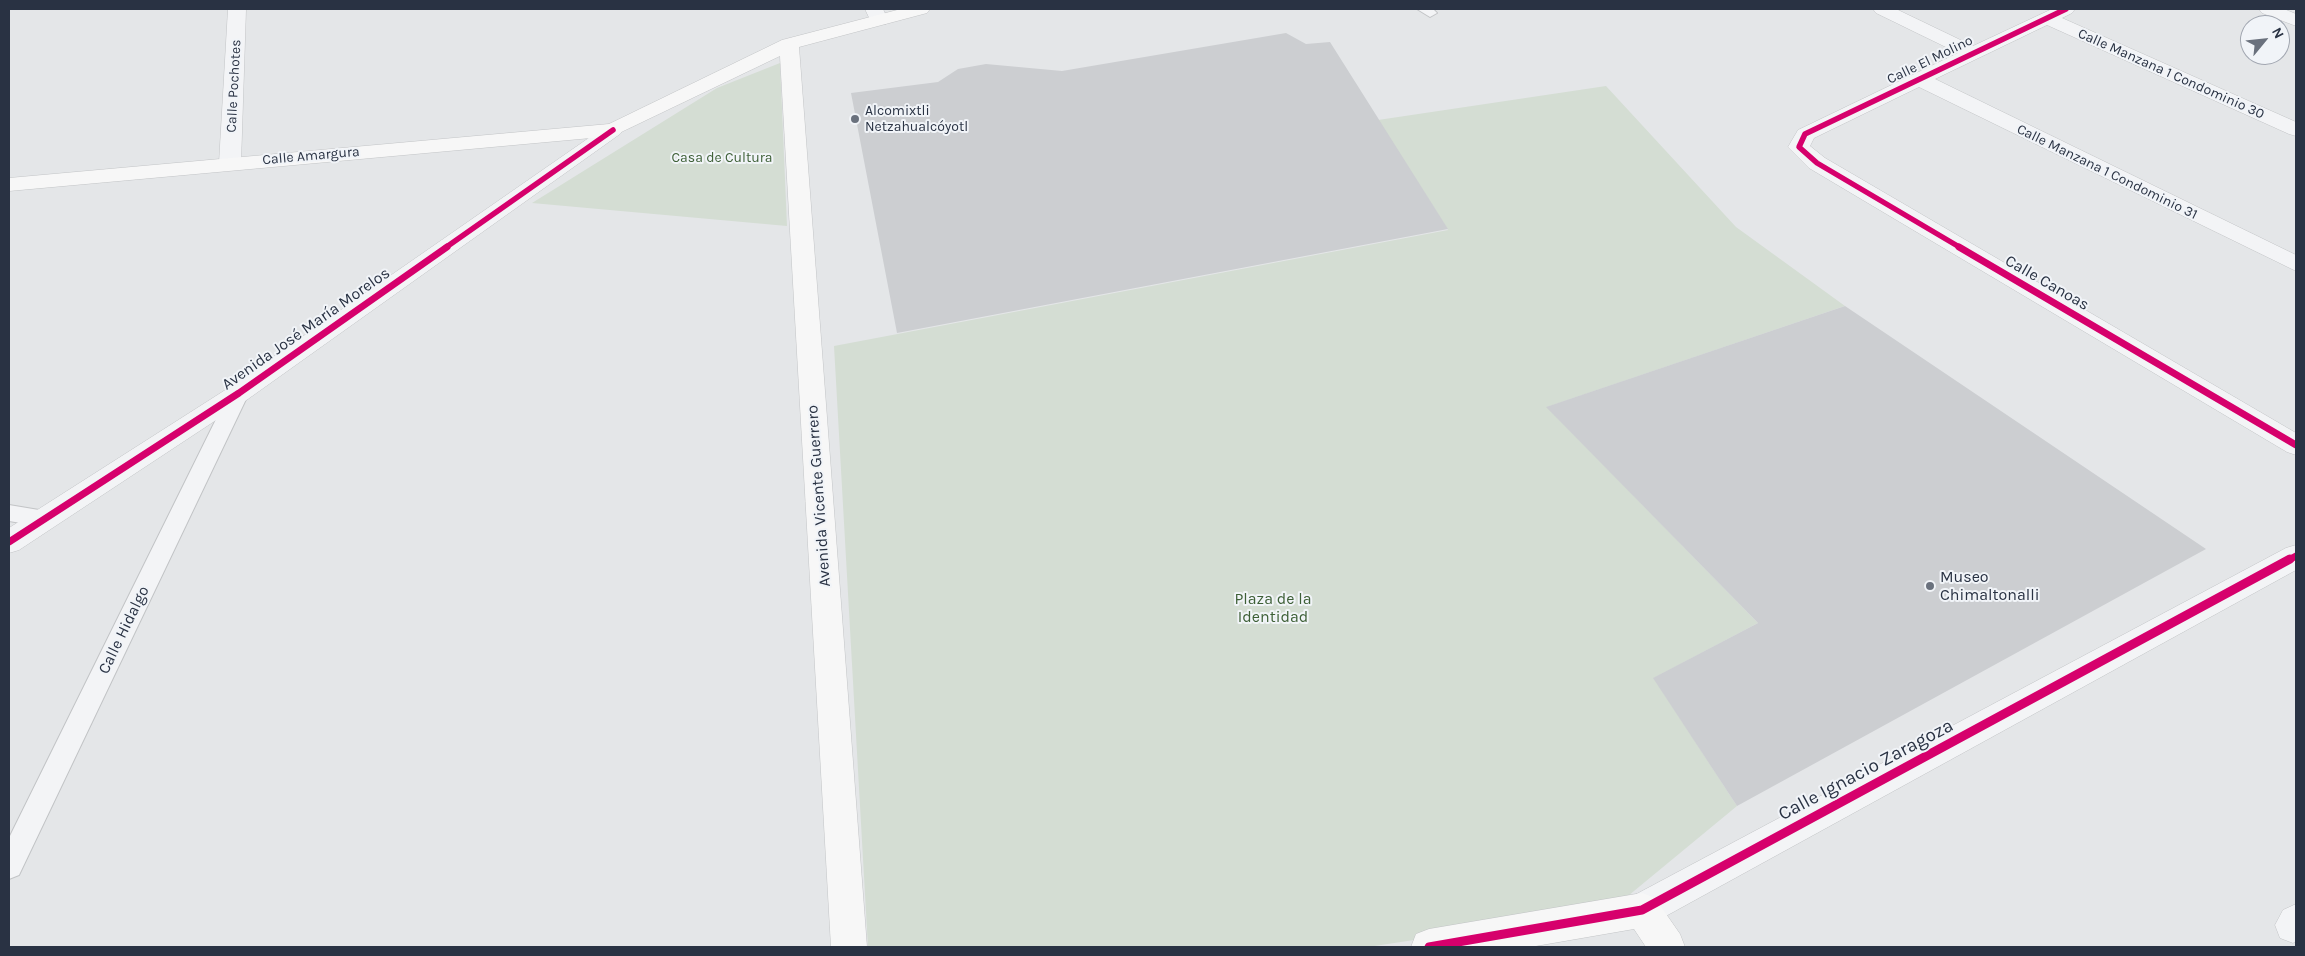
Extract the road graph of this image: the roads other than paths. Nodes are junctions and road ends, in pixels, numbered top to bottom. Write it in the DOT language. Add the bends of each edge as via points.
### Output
graph roads {
  1 [pos="237,9"];
  2 [pos="921,9"];
  3 [pos="1882,9"];
  4 [pos="2066,9"];
  5 [pos="2268,9"];
  6 [pos="876,14"];
  7 [pos="2046,18"];
  8 [pos="2296,20"];
  9 [pos="789,44"];
  10 [pos="1972,53"];
  11 [pos="1918,79"];
  12 [pos="613,130"];
  13 [pos="2296,130"];
  14 [pos="1805,134"];
  15 [pos="230,163"];
  16 [pos="9,184"];
  17 [pos="2296,264"];
  18 [pos="239,393"];
  19 [pos="2296,445"];
  20 [pos="9,513"];
  21 [pos="45,519"];
  22 [pos="9,542"];
  23 [pos="2296,556"];
  24 [pos="9,866"];
  25 [pos="1642,910"];
  26 [pos="849,947"];
  27 [pos="1429,947"];
  28 [pos="1667,947"];
  1 -- 15 [label="street, Calle Pochotes"];
  2 -- 6 [label="main road, Avenida José María Morelos"];
  3 -- 10 [label="street"];
  4 -- 7 [label="street, Calle El Molino"];
  5 -- 8 [label="street"];
  6 -- 9 [label="main road, Avenida José María Morelos"];
  7 -- 10 [label="street, Calle El Molino"];
  7 -- 13 [label="street, Calle Manzana 1 Condominio 30"];
  9 -- 12 [label="main road, Avenida José María Morelos"];
  9 -- 26 [label="main road, Avenida Vicente Guerrero"];
  10 -- 11 [label="street, Calle El Molino"];
  11 -- 14 [label="street, Calle El Molino"];
  11 -- 17 [label="street, Calle Manzana 1 Condominio 31"];
  12 -- 15 [label="main road, Calle Amargura"];
  12 -- 18 [label="street, Avenida José María Morelos"];
  14 -- 19 [label="street, Calle Canoas" via="1799,147 1817,163"];
  15 -- 16 [label="main road, Calle Amargura"];
  18 -- 21 [label="street, Avenida José María Morelos"];
  18 -- 24 [label="lane, Calle Hidalgo"];
  20 -- 21 [label="lane"];
  21 -- 22 [label="street, Avenida José María Morelos"];
  23 -- 25 [label="street, Calle Ignacio Zaragoza"];
  25 -- 27 [label="main road, Calle Ignacio Zaragoza"];
  25 -- 28 [label="main road"];
}
